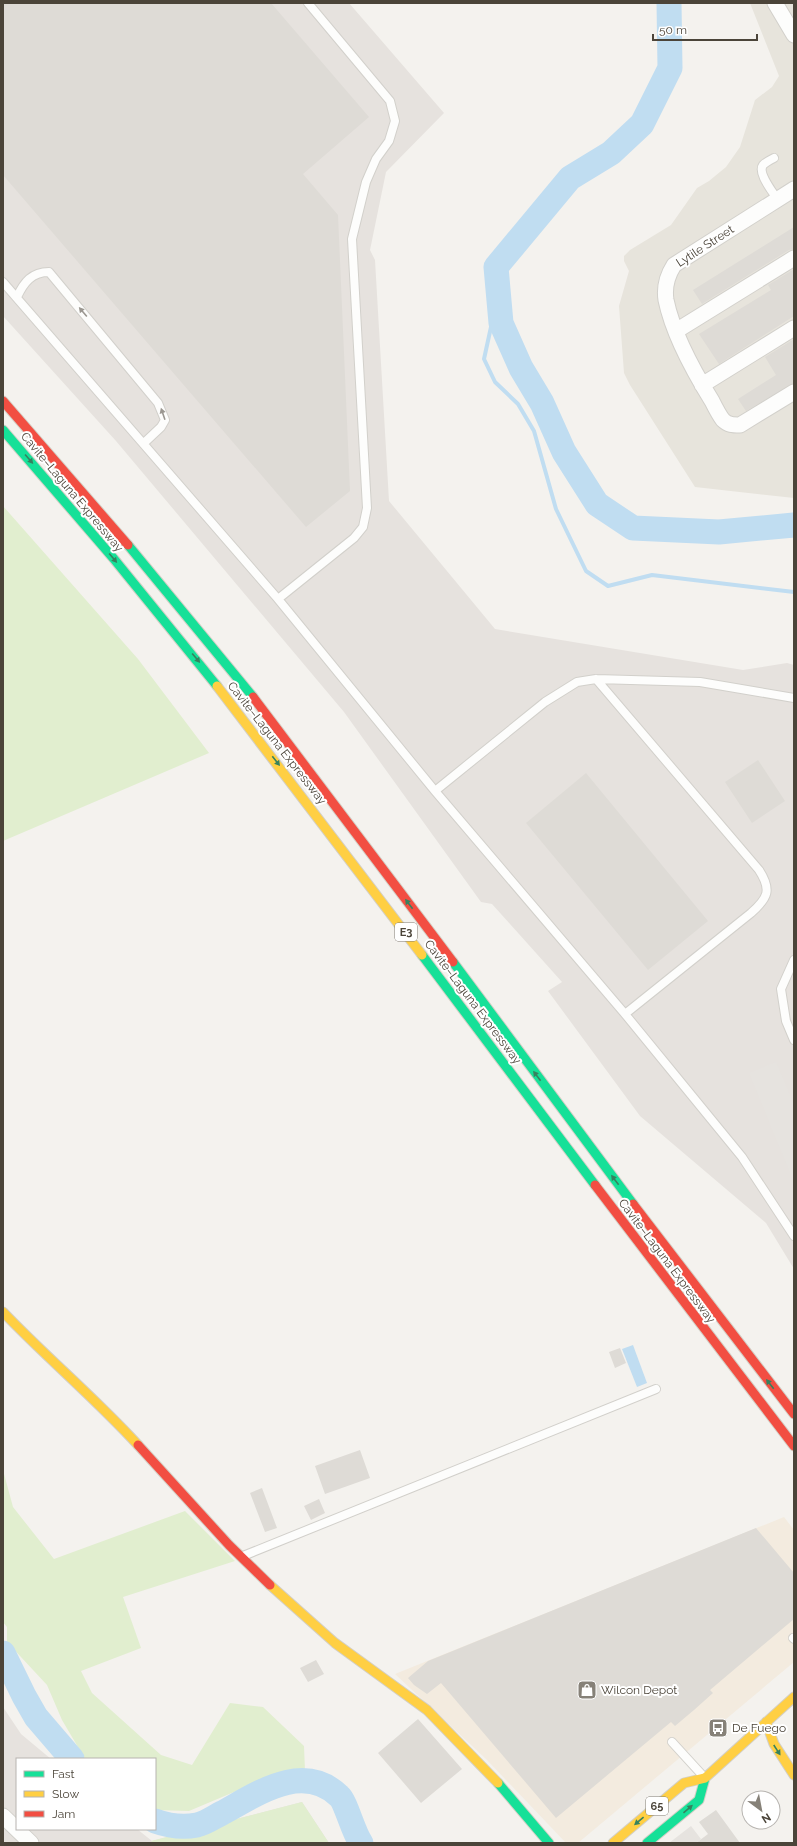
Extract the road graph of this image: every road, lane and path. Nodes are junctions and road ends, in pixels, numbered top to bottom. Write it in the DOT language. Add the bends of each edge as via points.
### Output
graph roads {
  1 [pos="308,3"];
  2 [pos="775,3"];
  3 [pos="794,34"];
  4 [pos="774,158"];
  5 [pos="794,189"];
  6 [pos="777,200"];
  7 [pos="794,258"];
  8 [pos="3,282"];
  9 [pos="17,297"];
  10 [pos="794,328"];
  11 [pos="676,331"];
  12 [pos="702,385"];
  13 [pos="793,394"];
  14 [pos="3,401"];
  15 [pos="3,430"];
  16 [pos="144,444"];
  17 [pos="278,599"];
  18 [pos="596,679"];
  19 [pos="794,698"];
  20 [pos="436,791"];
  21 [pos="794,960"];
  22 [pos="625,1014"];
  23 [pos="794,1040"];
  24 [pos="794,1236"];
  25 [pos="3,1312"];
  26 [pos="656,1388"];
  27 [pos="794,1414"];
  28 [pos="794,1446"];
  29 [pos="242,1557"];
  30 [pos="794,1697"];
  31 [pos="766,1722"];
  32 [pos="778,1731"];
  33 [pos="672,1742"];
  34 [pos="794,1775"];
  35 [pos="705,1778"];
  36 [pos="3,1816"];
  37 [pos="16,1829"];
  38 [pos="18,1830"];
  39 [pos="31,1843"];
  40 [pos="549,1843"];
  41 [pos="613,1843"];
  42 [pos="647,1843"];
  1 -- 17 [label="lane" via="390,101 395,121 389,141 376,159 366,182 352,239 367,508 363,527 354,538"];
  2 -- 3 [label="street"];
  4 -- 6 [label="lane" via="761,169"];
  5 -- 6 [label="street, Lytile Street"];
  6 -- 11 [label="street, Lytile Street" via="674,265 666,277 666,300"];
  7 -- 11 [label="street"];
  8 -- 9 [label="lane"];
  9 -- 16 [label="lane"];
  16 -- 9 [label="lane, one-way" via="161,427 165,420 164,413 49,272 33,275 23,284"];
  10 -- 12 [label="street"];
  11 -- 12 [label="street, Lytile Street"];
  12 -- 13 [label="street, Lytile Street" via="723,419 731,425 740,425"];
  27 -- 14 [label="main road, Cavite–Laguna Expressway / E3, one-way" via="713,1312 268,716 111,524"];
  15 -- 28 [label="main road, Cavite–Laguna Expressway / E3, one-way" via="132,581 228,699"];
  16 -- 17 [label="lane"];
  17 -- 20 [label="lane"];
  18 -- 19 [label="lane" via="700,682"];
  18 -- 20 [label="lane" via="577,682 545,702"];
  18 -- 22 [label="lane" via="759,870 764,877 767,890 766,897 751,913"];
  20 -- 22 [label="lane"];
  21 -- 23 [label="lane" via="781,989 786,1021"];
  22 -- 24 [label="lane" via="742,1157"];
  25 -- 29 [label="main road" via="110,1416"];
  26 -- 29 [label="lane"];
  29 -- 40 [label="main road" via="335,1643 427,1710 490,1774"];
  30 -- 31 [label="main road, 65"];
  31 -- 32 [label="main road"];
  31 -- 34 [label="main road, one-way" via="774,1744"];
  31 -- 35 [label="main road, 65"];
  33 -- 35 [label="lane"];
  35 -- 41 [label="main road, 65, one-way" via="684,1783"];
  42 -- 35 [label="main road, 65, one-way" via="699,1800"];
  36 -- 37 [label="street"];
  38 -- 39 [label="street"];
}
